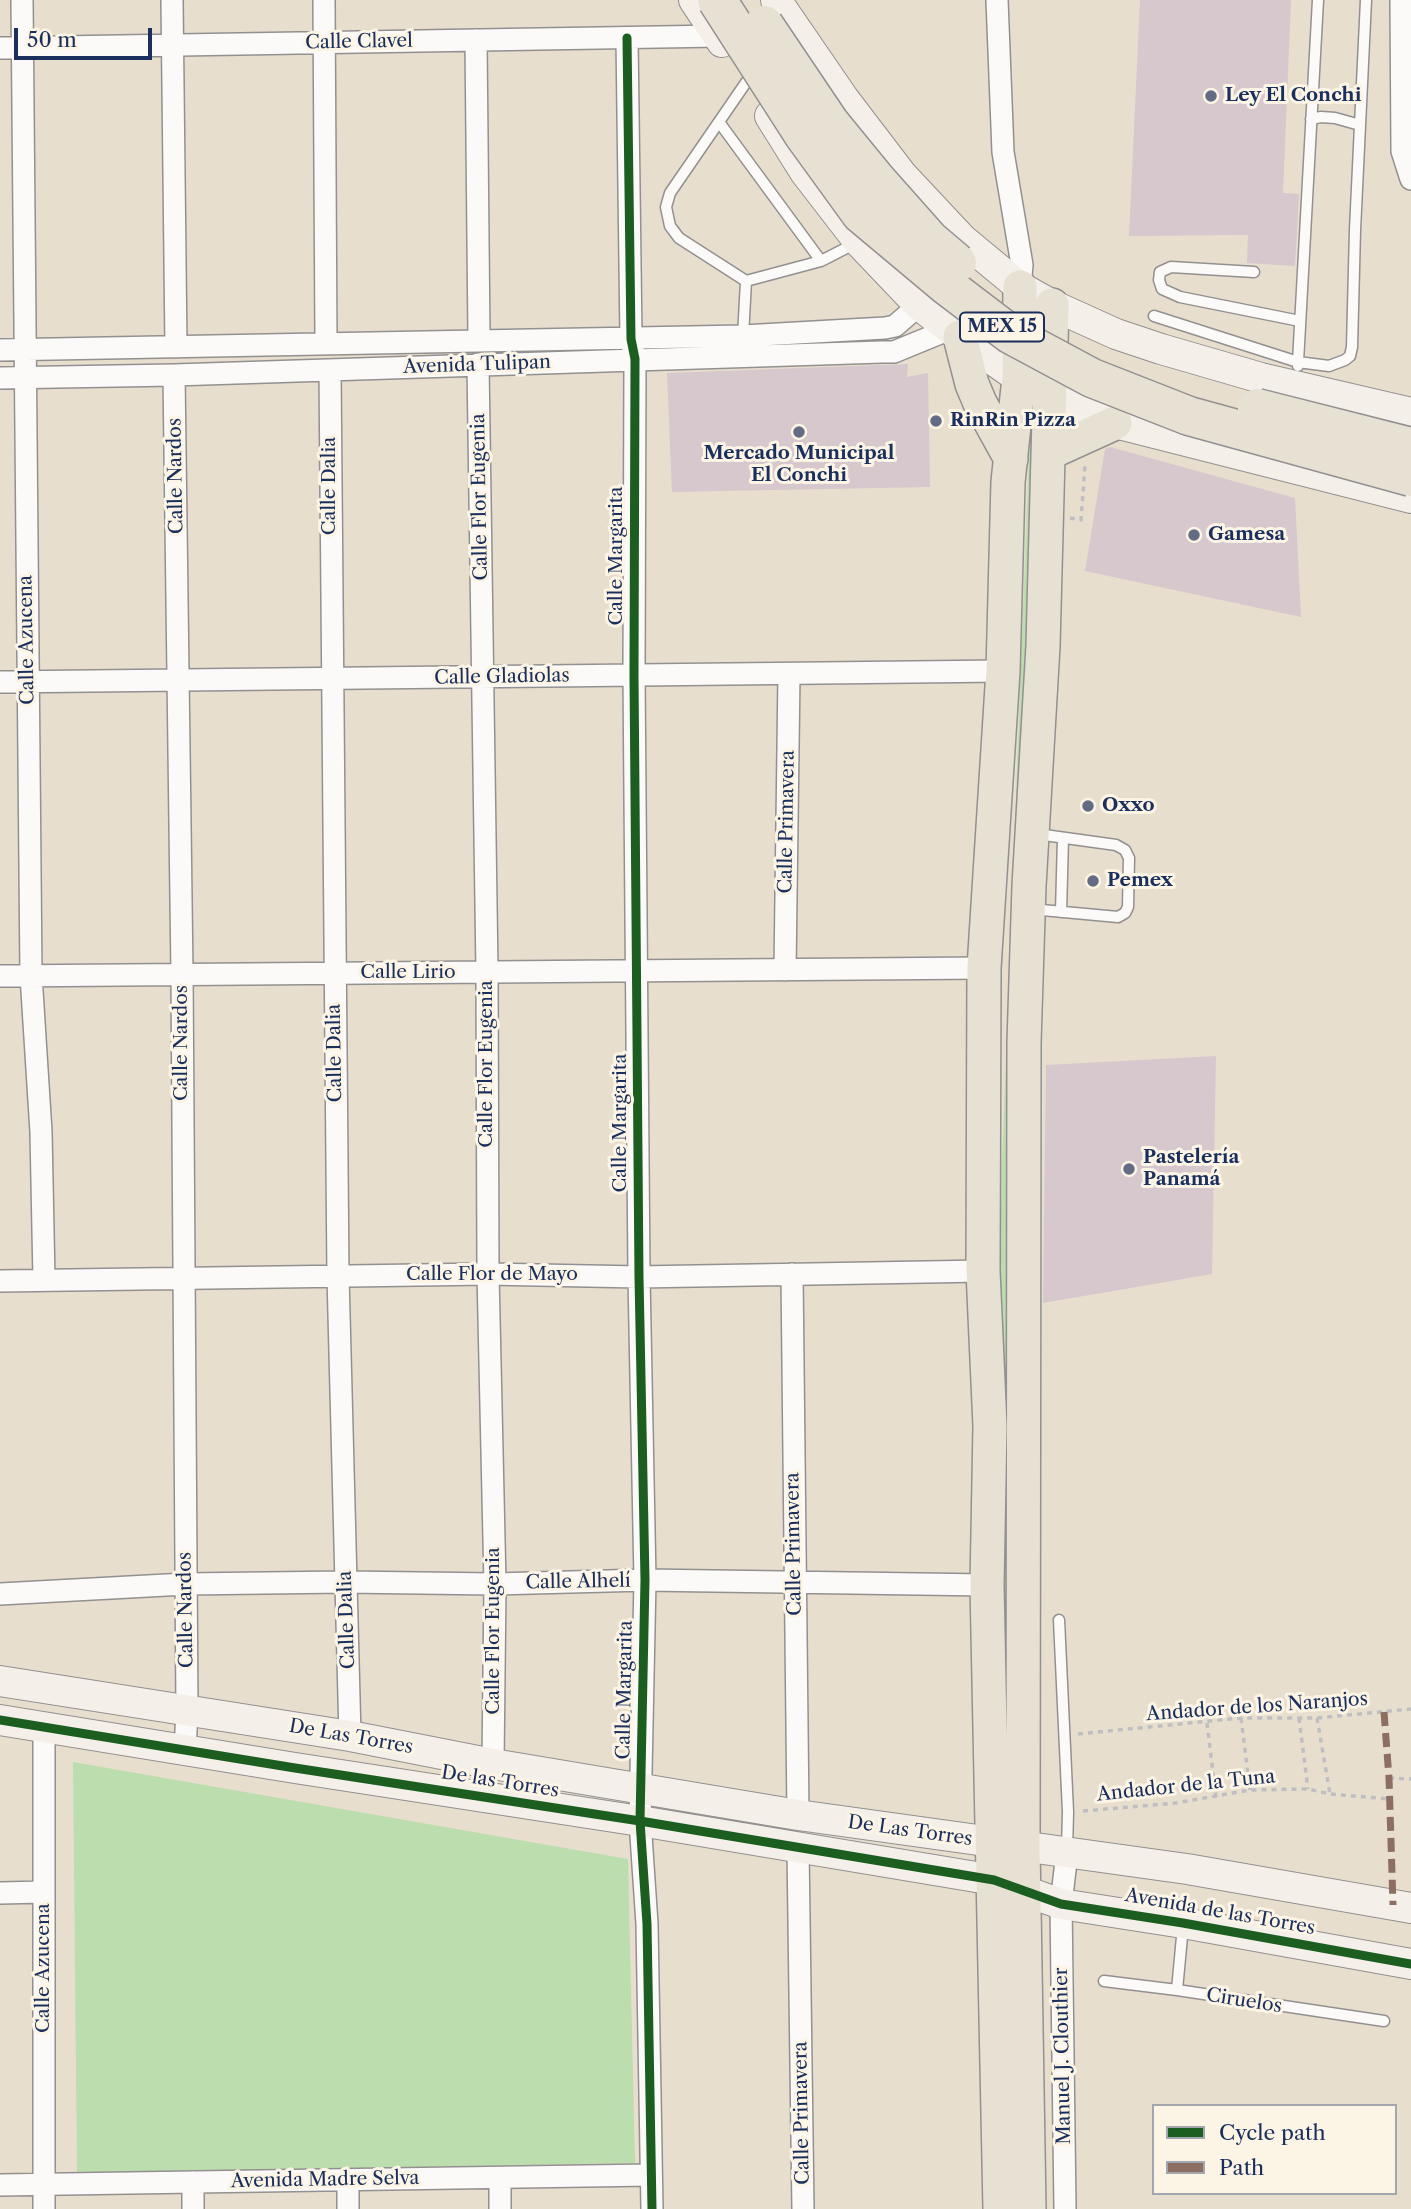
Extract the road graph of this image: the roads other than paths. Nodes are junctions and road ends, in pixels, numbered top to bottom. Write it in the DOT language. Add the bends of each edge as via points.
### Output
graph roads {
  1 [pos="22,0"];
  2 [pos="172,0"];
  3 [pos="324,0"];
  4 [pos="694,0"];
  5 [pos="747,0"];
  6 [pos="776,0"];
  7 [pos="997,0"];
  8 [pos="1318,0"];
  9 [pos="1366,0"];
  10 [pos="1401,0"];
  11 [pos="718,18"];
  12 [pos="627,37"];
  13 [pos="476,40"];
  14 [pos="324,43"];
  15 [pos="172,46"];
  16 [pos="0,48"];
  17 [pos="22,48"];
  18 [pos="747,81"];
  19 [pos="1311,119"];
  20 [pos="719,122"];
  21 [pos="1360,125"];
  22 [pos="873,137"];
  23 [pos="1411,179"];
  24 [pos="811,180"];
  25 [pos="917,192"];
  26 [pos="859,242"];
  27 [pos="821,261"];
  28 [pos="1254,272"];
  29 [pos="1021,276"];
  30 [pos="746,281"];
  31 [pos="919,305"];
  32 [pos="1052,305"];
  33 [pos="1154,316"];
  34 [pos="1300,321"];
  35 [pos="955,333"];
  36 [pos="479,340"];
  37 [pos="326,342"];
  38 [pos="749,343"];
  39 [pos="176,347"];
  40 [pos="633,349"];
  41 [pos="0,350"];
  42 [pos="24,350"];
  43 [pos="478,365"];
  44 [pos="330,370"];
  45 [pos="1297,374"];
  46 [pos="174,375"];
  47 [pos="0,378"];
  48 [pos="24,378"];
  49 [pos="1019,378"];
  50 [pos="1049,395"];
  51 [pos="1407,410"];
  52 [pos="1115,423"];
  53 [pos="1411,447"];
  54 [pos="1049,453"];
  55 [pos="1011,459"];
  56 [pos="1286,466"];
  57 [pos="1411,477"];
  58 [pos="1411,498"];
  59 [pos="1003,671"];
  60 [pos="789,674"];
  61 [pos="634,675"];
  62 [pos="482,677"];
  63 [pos="332,678"];
  64 [pos="179,680"];
  65 [pos="0,682"];
  66 [pos="27,682"];
  67 [pos="1048,836"];
  68 [pos="1045,911"];
  69 [pos="984,968"];
  70 [pos="785,970"];
  71 [pos="637,971"];
  72 [pos="487,972"];
  73 [pos="335,973"];
  74 [pos="182,974"];
  75 [pos="31,975"];
  76 [pos="0,976"];
  77 [pos="983,1271"];
  78 [pos="488,1274"];
  79 [pos="792,1274"];
  80 [pos="338,1276"];
  81 [pos="639,1277"];
  82 [pos="44,1279"];
  83 [pos="183,1279"];
  84 [pos="0,1281"];
  85 [pos="645,1580"];
  86 [pos="345,1582"];
  87 [pos="794,1582"];
  88 [pos="186,1584"];
  89 [pos="495,1584"];
  90 [pos="988,1585"];
  91 [pos="0,1594"];
  92 [pos="1059,1620"];
  93 [pos="0,1681"];
  94 [pos="187,1711"];
  95 [pos="0,1720"];
  96 [pos="44,1727"];
  97 [pos="350,1736"];
  98 [pos="185,1750"];
  99 [pos="493,1764"];
  100 [pos="641,1789"];
  101 [pos="798,1815"];
  102 [pos="640,1821"];
  103 [pos="1008,1845"];
  104 [pos="798,1848"];
  105 [pos="1067,1853"];
  106 [pos="1010,1886"];
  107 [pos="44,1892"];
  108 [pos="0,1893"];
  109 [pos="1061,1904"];
  110 [pos="1411,1908"];
  111 [pos="1183,1923"];
  112 [pos="1411,1964"];
  113 [pos="1104,1981"];
  114 [pos="1177,1990"];
  115 [pos="1384,2021"];
  116 [pos="651,2175"];
  117 [pos="500,2178"];
  118 [pos="348,2180"];
  119 [pos="193,2182"];
  120 [pos="0,2185"];
  121 [pos="44,2185"];
  122 [pos="44,2209"];
  123 [pos="193,2209"];
  124 [pos="348,2209"];
  125 [pos="500,2209"];
  126 [pos="652,2209"];
  127 [pos="803,2209"];
  128 [pos="1000,2209"];
  129 [pos="1029,2209"];
  130 [pos="1065,2209"];
  1 -- 17 [label="street, Calle Azucena"];
  2 -- 15 [label="street"];
  3 -- 14 [label="street"];
  4 -- 11 [label="street, MEX 15"];
  5 -- 53 [label="highway, MEX 15, bridge" via="830,122 875,178 930,240 999,295 1113,361 1162,380"];
  6 -- 22 [label="street, MEX 15"];
  7 -- 29 [label="street" via="1003,152"];
  8 -- 19 [label="lane"];
  9 -- 21 [label="lane"];
  10 -- 23 [label="street" via="1402,151"];
  11 -- 12 [label="street, Calle Clavel"];
  11 -- 18 [label="street, MEX 15"];
  11 -- 57 [label="highway, MEX 15, bridge" via="861,214 1010,334 1093,378 1189,416"];
  12 -- 13 [label="street, Calle Clavel"];
  12 -- 40 [label="street, Calle Margarita"];
  13 -- 14 [label="street, Calle Clavel"];
  13 -- 36 [label="street"];
  14 -- 15 [label="street, Calle Clavel"];
  14 -- 37 [label="street"];
  15 -- 17 [label="street, Calle Clavel"];
  15 -- 39 [label="street"];
  16 -- 17 [label="street, Calle Clavel"];
  17 -- 42 [label="street, Calle Azucena"];
  18 -- 20 [label="lane"];
  18 -- 24 [label="street, MEX 15"];
  19 -- 21 [label="lane" via="1335,118"];
  19 -- 34 [label="lane"];
  20 -- 27 [label="lane"];
  20 -- 30 [label="lane" via="670,193 666,207 670,226 679,238"];
  21 -- 45 [label="lane" via="1350,356"];
  22 -- 24 [label="street" via="831,152"];
  22 -- 25 [label="street, MEX 15"];
  24 -- 26 [label="street, MEX 15"];
  25 -- 26 [label="street" via="896,224"];
  25 -- 29 [label="street, MEX 15" via="962,239"];
  26 -- 27 [label="lane"];
  26 -- 31 [label="street, MEX 15"];
  27 -- 30 [label="lane"];
  28 -- 34 [label="lane" via="1171,267 1160,272 1159,280 1162,289 1180,298"];
  29 -- 32 [label="street, MEX 15"];
  29 -- 49 [label="main road"];
  30 -- 38 [label="lane"];
  31 -- 35 [label="street, MEX 15"];
  31 -- 38 [label="street, Avenida Tulipan" via="895,326"];
  32 -- 45 [label="street, MEX 15" via="1127,338"];
  32 -- 50 [label="main road"];
  33 -- 45 [label="lane"];
  34 -- 45 [label="lane"];
  35 -- 38 [label="street, Avenida Tulipan" via="894,352"];
  35 -- 49 [label="street, MEX 15"];
  35 -- 55 [label="main road" via="980,403"];
  36 -- 37 [label="street, Avenida Tulipan"];
  36 -- 40 [label="street, Avenida Tulipan"];
  37 -- 39 [label="street, Avenida Tulipan"];
  38 -- 40 [label="street, Avenida Tulipan"];
  39 -- 42 [label="street, Avenida Tulipan"];
  40 -- 43 [label="street, Avenida Tulipan"];
  40 -- 61 [label="street, Calle Margarita"];
  41 -- 42 [label="street, Avenida Tulipan"];
  42 -- 48 [label="street, Calle Azucena"];
  43 -- 44 [label="street, Avenida Tulipan"];
  43 -- 62 [label="street, Calle Flor Eugenia"];
  44 -- 46 [label="street, Avenida Tulipan"];
  44 -- 63 [label="street, Calle Dalia"];
  45 -- 51 [label="street, MEX 15"];
  45 -- 56 [label="street"];
  46 -- 48 [label="street, Avenida Tulipan"];
  46 -- 64 [label="street, Calle Nardos"];
  47 -- 48 [label="street, Avenida Tulipan"];
  48 -- 66 [label="street, Calle Azucena"];
  49 -- 50 [label="street, MEX 15"];
  49 -- 55 [label="main road"];
  50 -- 52 [label="street, MEX 15"];
  50 -- 54 [label="main road"];
  52 -- 54 [label="main road"];
  52 -- 56 [label="street, MEX 15"];
  54 -- 67 [label="main road" via="1043,646"];
  55 -- 59 [label="main road"];
  56 -- 58 [label="street, MEX 15"];
  59 -- 60 [label="street, Calle Gladiolas"];
  59 -- 69 [label="main road"];
  60 -- 61 [label="street, Calle Gladiolas"];
  60 -- 70 [label="street, Calle Primavera"];
  61 -- 62 [label="street, Calle Gladiolas"];
  61 -- 71 [label="street, Calle Margarita"];
  62 -- 63 [label="street, Calle Gladiolas"];
  62 -- 72 [label="street, Calle Flor Eugenia"];
  63 -- 64 [label="street, Calle Gladiolas"];
  63 -- 73 [label="street, Calle Dalia"];
  64 -- 66 [label="street, Calle Gladiolas"];
  64 -- 74 [label="street, Calle Nardos"];
  65 -- 66 [label="street, Calle Gladiolas"];
  66 -- 75 [label="street, Calle Azucena"];
  67 -- 68 [label="main road"];
  67 -- 68 [label="lane" via="1125,850 1129,858 1128,907 1118,917"];
  68 -- 103 [label="main road" via="1024,1056"];
  69 -- 70 [label="street, Calle Lirio"];
  69 -- 77 [label="main road"];
  70 -- 71 [label="street, Calle Lirio"];
  71 -- 72 [label="street, Calle Lirio"];
  71 -- 81 [label="street, Calle Margarita"];
  72 -- 73 [label="street, Calle Lirio"];
  72 -- 78 [label="street, Calle Flor Eugenia"];
  73 -- 74 [label="street, Calle Lirio"];
  73 -- 80 [label="street, Calle Dalia"];
  74 -- 75 [label="street, Calle Lirio"];
  74 -- 83 [label="street, Calle Nardos"];
  75 -- 76 [label="street, Calle Lirio"];
  75 -- 82 [label="street, Calle Azucena"];
  77 -- 79 [label="street, Calle Flor de Mayo"];
  77 -- 90 [label="main road" via="989,1426"];
  78 -- 80 [label="street, Calle Flor de Mayo"];
  78 -- 81 [label="street, Calle Flor de Mayo"];
  78 -- 89 [label="street, Calle Flor Eugenia"];
  79 -- 81 [label="street, Calle Flor de Mayo"];
  79 -- 87 [label="street, Calle Primavera"];
  80 -- 83 [label="street, Calle Flor de Mayo"];
  80 -- 86 [label="street, Calle Dalia"];
  81 -- 85 [label="street, Calle Margarita"];
  82 -- 83 [label="street, Calle Flor de Mayo"];
  82 -- 84 [label="street, Calle Flor de Mayo"];
  83 -- 88 [label="street, Calle Nardos"];
  85 -- 87 [label="street, Calle Alhelí"];
  85 -- 89 [label="street, Calle Alhelí"];
  85 -- 100 [label="street, Calle Margarita"];
  86 -- 88 [label="street, Calle Alhelí"];
  86 -- 89 [label="street, Calle Alhelí"];
  86 -- 97 [label="street, Calle Dalia"];
  87 -- 90 [label="street, Calle Alhelí"];
  87 -- 101 [label="street, Calle Primavera"];
  88 -- 91 [label="street, Calle Alhelí"];
  88 -- 94 [label="street, Calle Nardos"];
  89 -- 99 [label="street, Calle Flor Eugenia"];
  90 -- 103 [label="main road"];
  92 -- 105 [label="lane"];
  93 -- 94 [label="street, De Las Torres"];
  94 -- 97 [label="street, De Las Torres"];
  94 -- 98 [label="street"];
  95 -- 96 [label="street, De las Torres"];
  96 -- 98 [label="street, De las Torres"];
  96 -- 107 [label="street, Calle Azucena"];
  97 -- 99 [label="street, De Las Torres"];
  98 -- 102 [label="street, De las Torres"];
  99 -- 100 [label="street, De Las Torres"];
  100 -- 101 [label="street, De Las Torres"];
  100 -- 102 [label="street, Calle Margarita"];
  101 -- 103 [label="street, De Las Torres"];
  102 -- 104 [label="street, De las Torres"];
  102 -- 116 [label="street, Calle Margarita" via="647,1924"];
  103 -- 105 [label="street, Avenida de las Torres"];
  103 -- 106 [label="main road"];
  104 -- 106 [label="street, De las Torres"];
  104 -- 127 [label="street, Calle Primavera"];
  105 -- 109 [label="street, Manuel J. Clouthier"];
  105 -- 110 [label="street, Avenida de las Torres"];
  106 -- 109 [label="street, Avenida de las Torres"];
  106 -- 128 [label="main road"];
  106 -- 129 [label="main road"];
  107 -- 108 [label="street"];
  107 -- 121 [label="street, Calle Azucena"];
  109 -- 111 [label="street, Avenida de las Torres"];
  109 -- 130 [label="street, Manuel J. Clouthier"];
  111 -- 112 [label="street, Avenida de las Torres"];
  111 -- 114 [label="lane"];
  113 -- 114 [label="lane, Ciruelos"];
  114 -- 115 [label="lane, Ciruelos"];
  116 -- 117 [label="street, Avenida Madre Selva"];
  116 -- 126 [label="street, Calle Margarita"];
  117 -- 118 [label="street, Avenida Madre Selva"];
  117 -- 125 [label="street"];
  118 -- 119 [label="street, Avenida Madre Selva"];
  118 -- 124 [label="street"];
  119 -- 121 [label="street, Avenida Madre Selva"];
  119 -- 123 [label="street"];
  120 -- 121 [label="street, Avenida Madre Selva"];
  121 -- 122 [label="street, Calle Azucena"];
}
